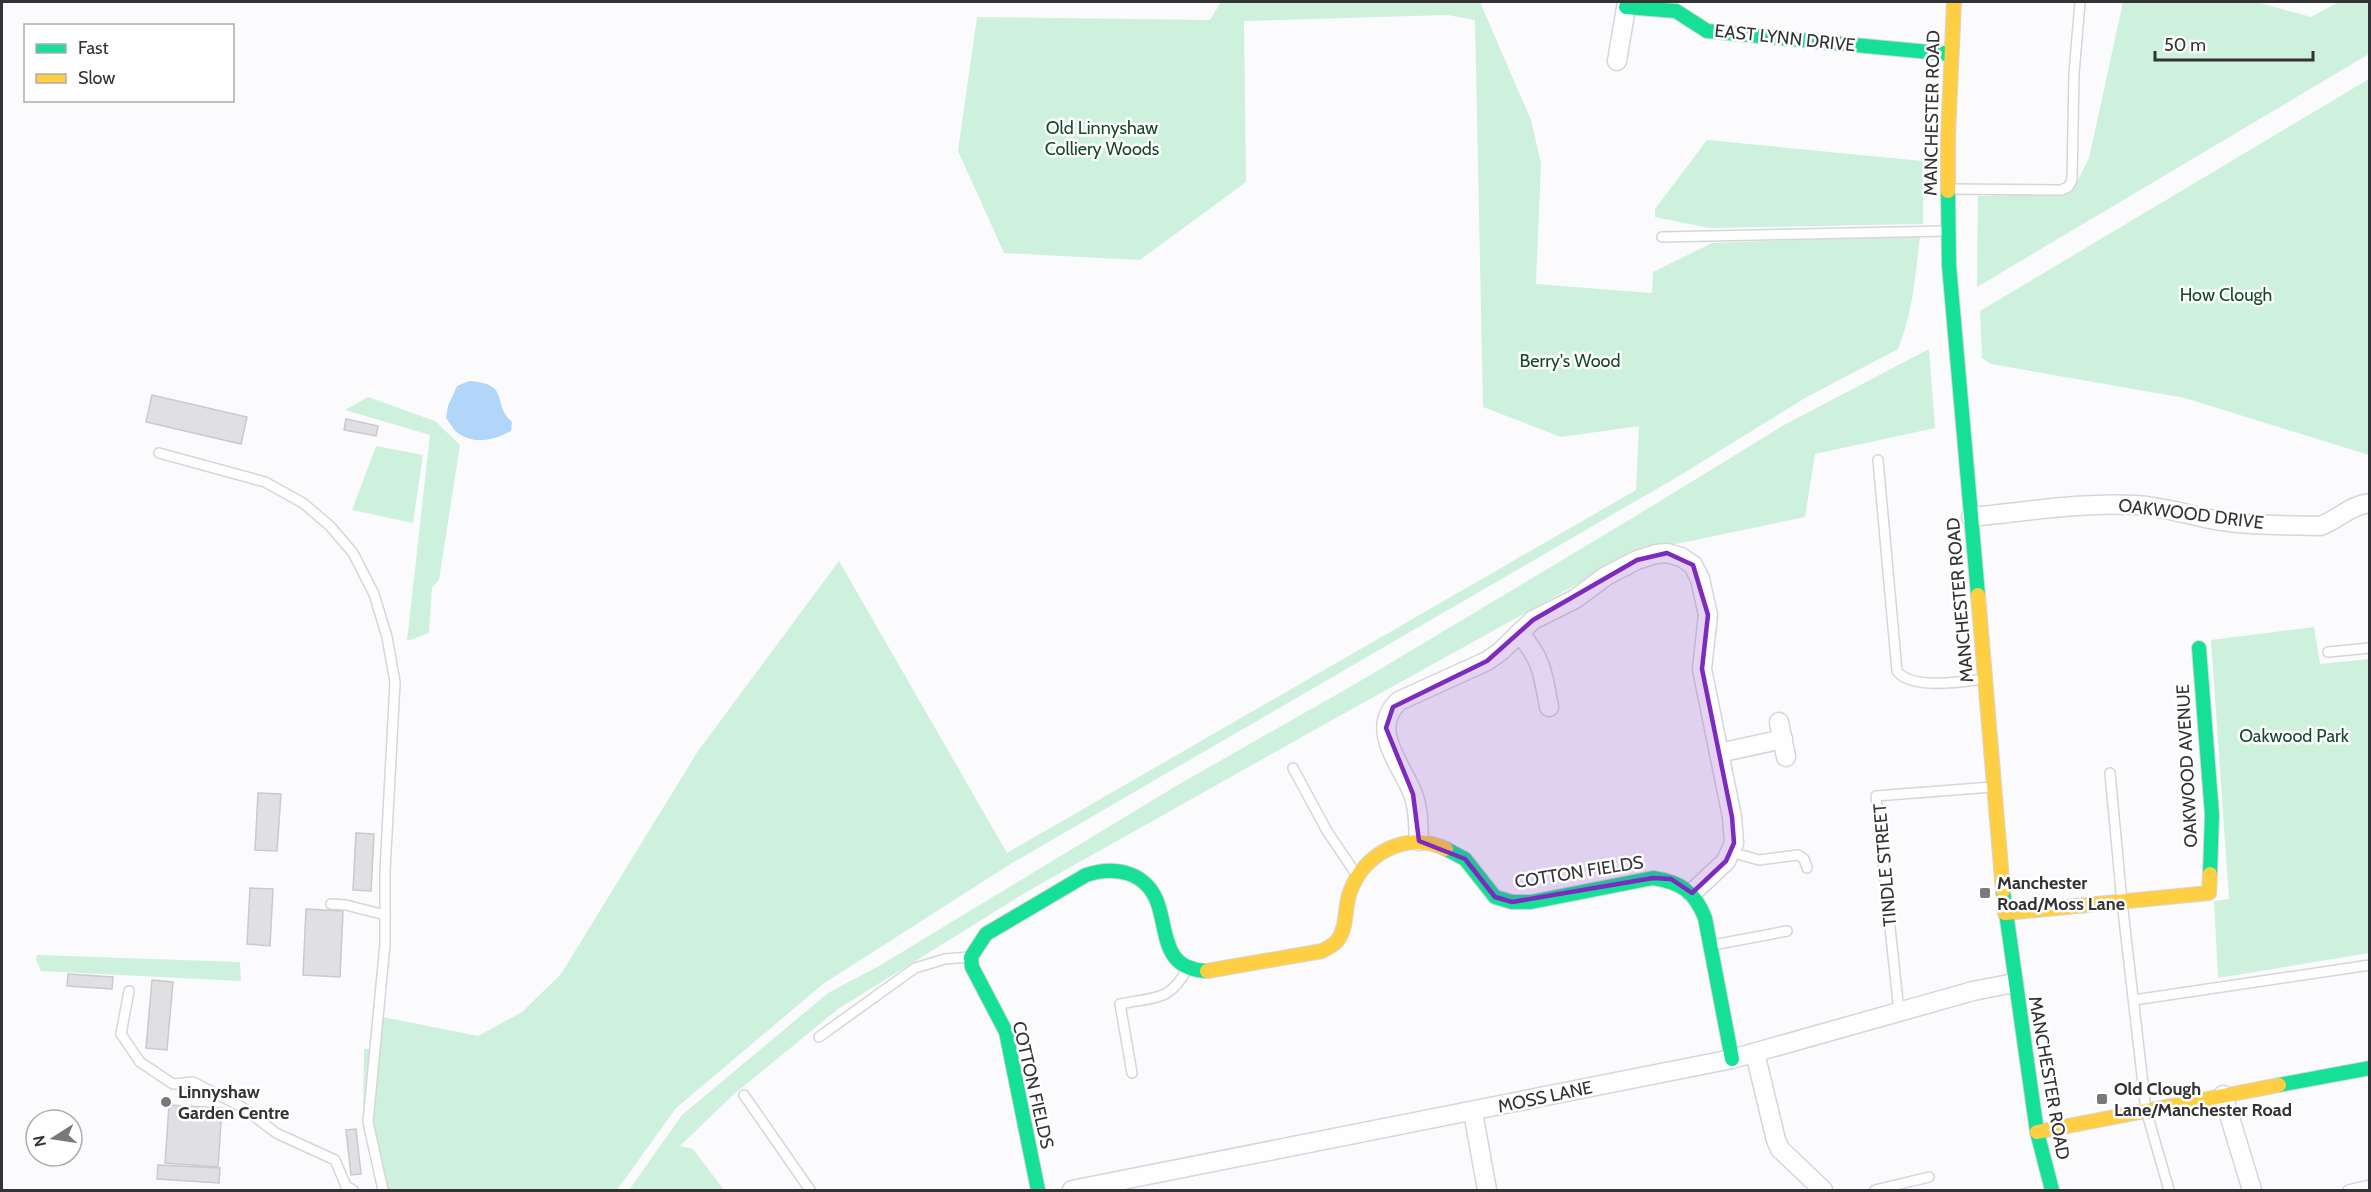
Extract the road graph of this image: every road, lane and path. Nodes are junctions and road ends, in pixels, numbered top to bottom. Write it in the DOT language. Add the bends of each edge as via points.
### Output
graph roads {
  1 [pos="1954,2"];
  2 [pos="2080,2"];
  3 [pos="1626,4"];
  4 [pos="1950,54"];
  5 [pos="1617,61"];
  6 [pos="1948,189"];
  7 [pos="1948,231"];
  8 [pos="1662,237"];
  9 [pos="159,453"];
  10 [pos="1878,460"];
  11 [pos="2370,503"];
  12 [pos="1971,517"];
  13 [pos="1519,633"];
  14 [pos="2199,648"];
  15 [pos="2370,648"];
  16 [pos="2328,652"];
  17 [pos="1985,679"];
  18 [pos="1550,707"];
  19 [pos="1783,739"];
  20 [pos="1719,753"];
  21 [pos="1293,768"];
  22 [pos="2110,773"];
  23 [pos="1995,786"];
  24 [pos="1419,841"];
  25 [pos="1731,852"];
  26 [pos="1808,868"];
  27 [pos="1357,876"];
  28 [pos="1692,893"];
  29 [pos="2122,902"];
  30 [pos="331,904"];
  31 [pos="2005,913"];
  32 [pos="385,915"];
  33 [pos="1787,931"];
  34 [pos="1711,946"];
  35 [pos="971,957"];
  36 [pos="2370,965"];
  37 [pos="1187,968"];
  38 [pos="2014,983"];
  39 [pos="129,991"];
  40 [pos="2134,1000"];
  41 [pos="1899,1013"];
  42 [pos="819,1037"];
  43 [pos="1755,1053"];
  44 [pos="1732,1059"];
  45 [pos="2370,1068"];
  46 [pos="1132,1072"];
  47 [pos="744,1095"];
  48 [pos="2223,1095"];
  49 [pos="2146,1110"];
  50 [pos="1473,1112"];
  51 [pos="2037,1132"];
  52 [pos="1929,1177"];
  53 [pos="2370,1185"];
  54 [pos="353,1191"];
  55 [pos="383,1191"];
  56 [pos="810,1191"];
  57 [pos="1038,1191"];
  58 [pos="1072,1191"];
  59 [pos="1487,1191"];
  60 [pos="1823,1191"];
  61 [pos="1875,1191"];
  62 [pos="2052,1191"];
  63 [pos="2169,1191"];
  64 [pos="2252,1191"];
  65 [pos="2348,1191"];
  1 -- 4 [label="street, MANCHESTER ROAD"];
  2 -- 6 [label="lane" via="2072,180 2068,187"];
  3 -- 4 [label="street, EAST LYNN DRIVE" via="1676,11 1707,31"];
  3 -- 5 [label="street, EAST LYNN DRIVE"];
  4 -- 6 [label="street, MANCHESTER ROAD"];
  6 -- 7 [label="street, MANCHESTER ROAD"];
  7 -- 8 [label="lane"];
  7 -- 12 [label="street, MANCHESTER ROAD"];
  9 -- 32 [label="lane" via="265,482 303,503 353,553 374,594 395,682"];
  10 -- 17 [label="lane" via="1897,671 1906,680 1943,684"];
  11 -- 12 [label="street, OAKWOOD DRIVE" via="2354,506 2320,526 2217,520 2135,505 2096,504"];
  12 -- 17 [label="street, MANCHESTER ROAD"];
  13 -- 18 [label="street" via="1542,667"];
  13 -- 20 [label="street" via="1533,620 1637,560 1667,553 1681,557 1693,566 1700,579 1708,615 1702,669"];
  13 -- 24 [label="street" via="1487,661 1399,701 1387,716 1389,742 1418,809"];
  14 -- 29 [label="street, OAKWOOD AVENUE" via="2212,815 2209,893"];
  15 -- 16 [label="lane"];
  17 -- 23 [label="street, MANCHESTER ROAD"];
  19 -- 20 [label="street"];
  20 -- 25 [label="street" via="1732,817"];
  21 -- 27 [label="lane"];
  22 -- 29 [label="lane"];
  23 -- 31 [label="street, MANCHESTER ROAD"];
  23 -- 41 [label="lane, TINDLE STREET" via="1876,796"];
  24 -- 27 [label="street, COTTON FIELDS" via="1395,845 1375,856"];
  24 -- 28 [label="street, COTTON FIELDS" via="1443,847 1465,859 1495,897 1512,902 1531,902 1653,878 1671,879"];
  25 -- 26 [label="lane" via="1759,860 1798,855"];
  25 -- 28 [label="street"];
  27 -- 37 [label="street, COTTON FIELDS" via="1349,893 1343,928 1336,942 1322,951 1214,971"];
  28 -- 34 [label="street" via="1699,901"];
  29 -- 31 [label="street, OAKWOOD AVENUE"];
  29 -- 40 [label="lane"];
  30 -- 32 [label="lane"];
  31 -- 38 [label="street, MANCHESTER ROAD"];
  32 -- 55 [label="lane" via="368,1122"];
  33 -- 34 [label="lane"];
  34 -- 44 [label="street"];
  35 -- 37 [label="street" via="986,934 1086,874 1115,869 1138,877 1155,894 1170,951"];
  35 -- 42 [label="lane" via="945,959 915,968"];
  35 -- 57 [label="street, COTTON FIELDS" via="975,976 1006,1032"];
  36 -- 40 [label="lane"];
  37 -- 46 [label="lane" via="1172,992 1120,1004"];
  38 -- 41 [label="street, MOSS LANE"];
  38 -- 51 [label="street, MANCHESTER ROAD"];
  39 -- 54 [label="lane" via="121,1034 140,1062 173,1084 193,1082 242,1107 276,1133 335,1160 346,1186"];
  40 -- 49 [label="lane"];
  41 -- 43 [label="street, MOSS LANE"];
  43 -- 44 [label="street, MOSS LANE"];
  43 -- 60 [label="street" via="1780,1149"];
  44 -- 50 [label="street, MOSS LANE"];
  45 -- 48 [label="street"];
  47 -- 56 [label="lane"];
  48 -- 49 [label="street"];
  48 -- 64 [label="street"];
  49 -- 51 [label="street"];
  49 -- 63 [label="lane"];
  50 -- 58 [label="street, MOSS LANE"];
  50 -- 59 [label="street"];
  51 -- 62 [label="street, MANCHESTER ROAD"];
  52 -- 61 [label="lane"];
  53 -- 65 [label="lane"];
}
